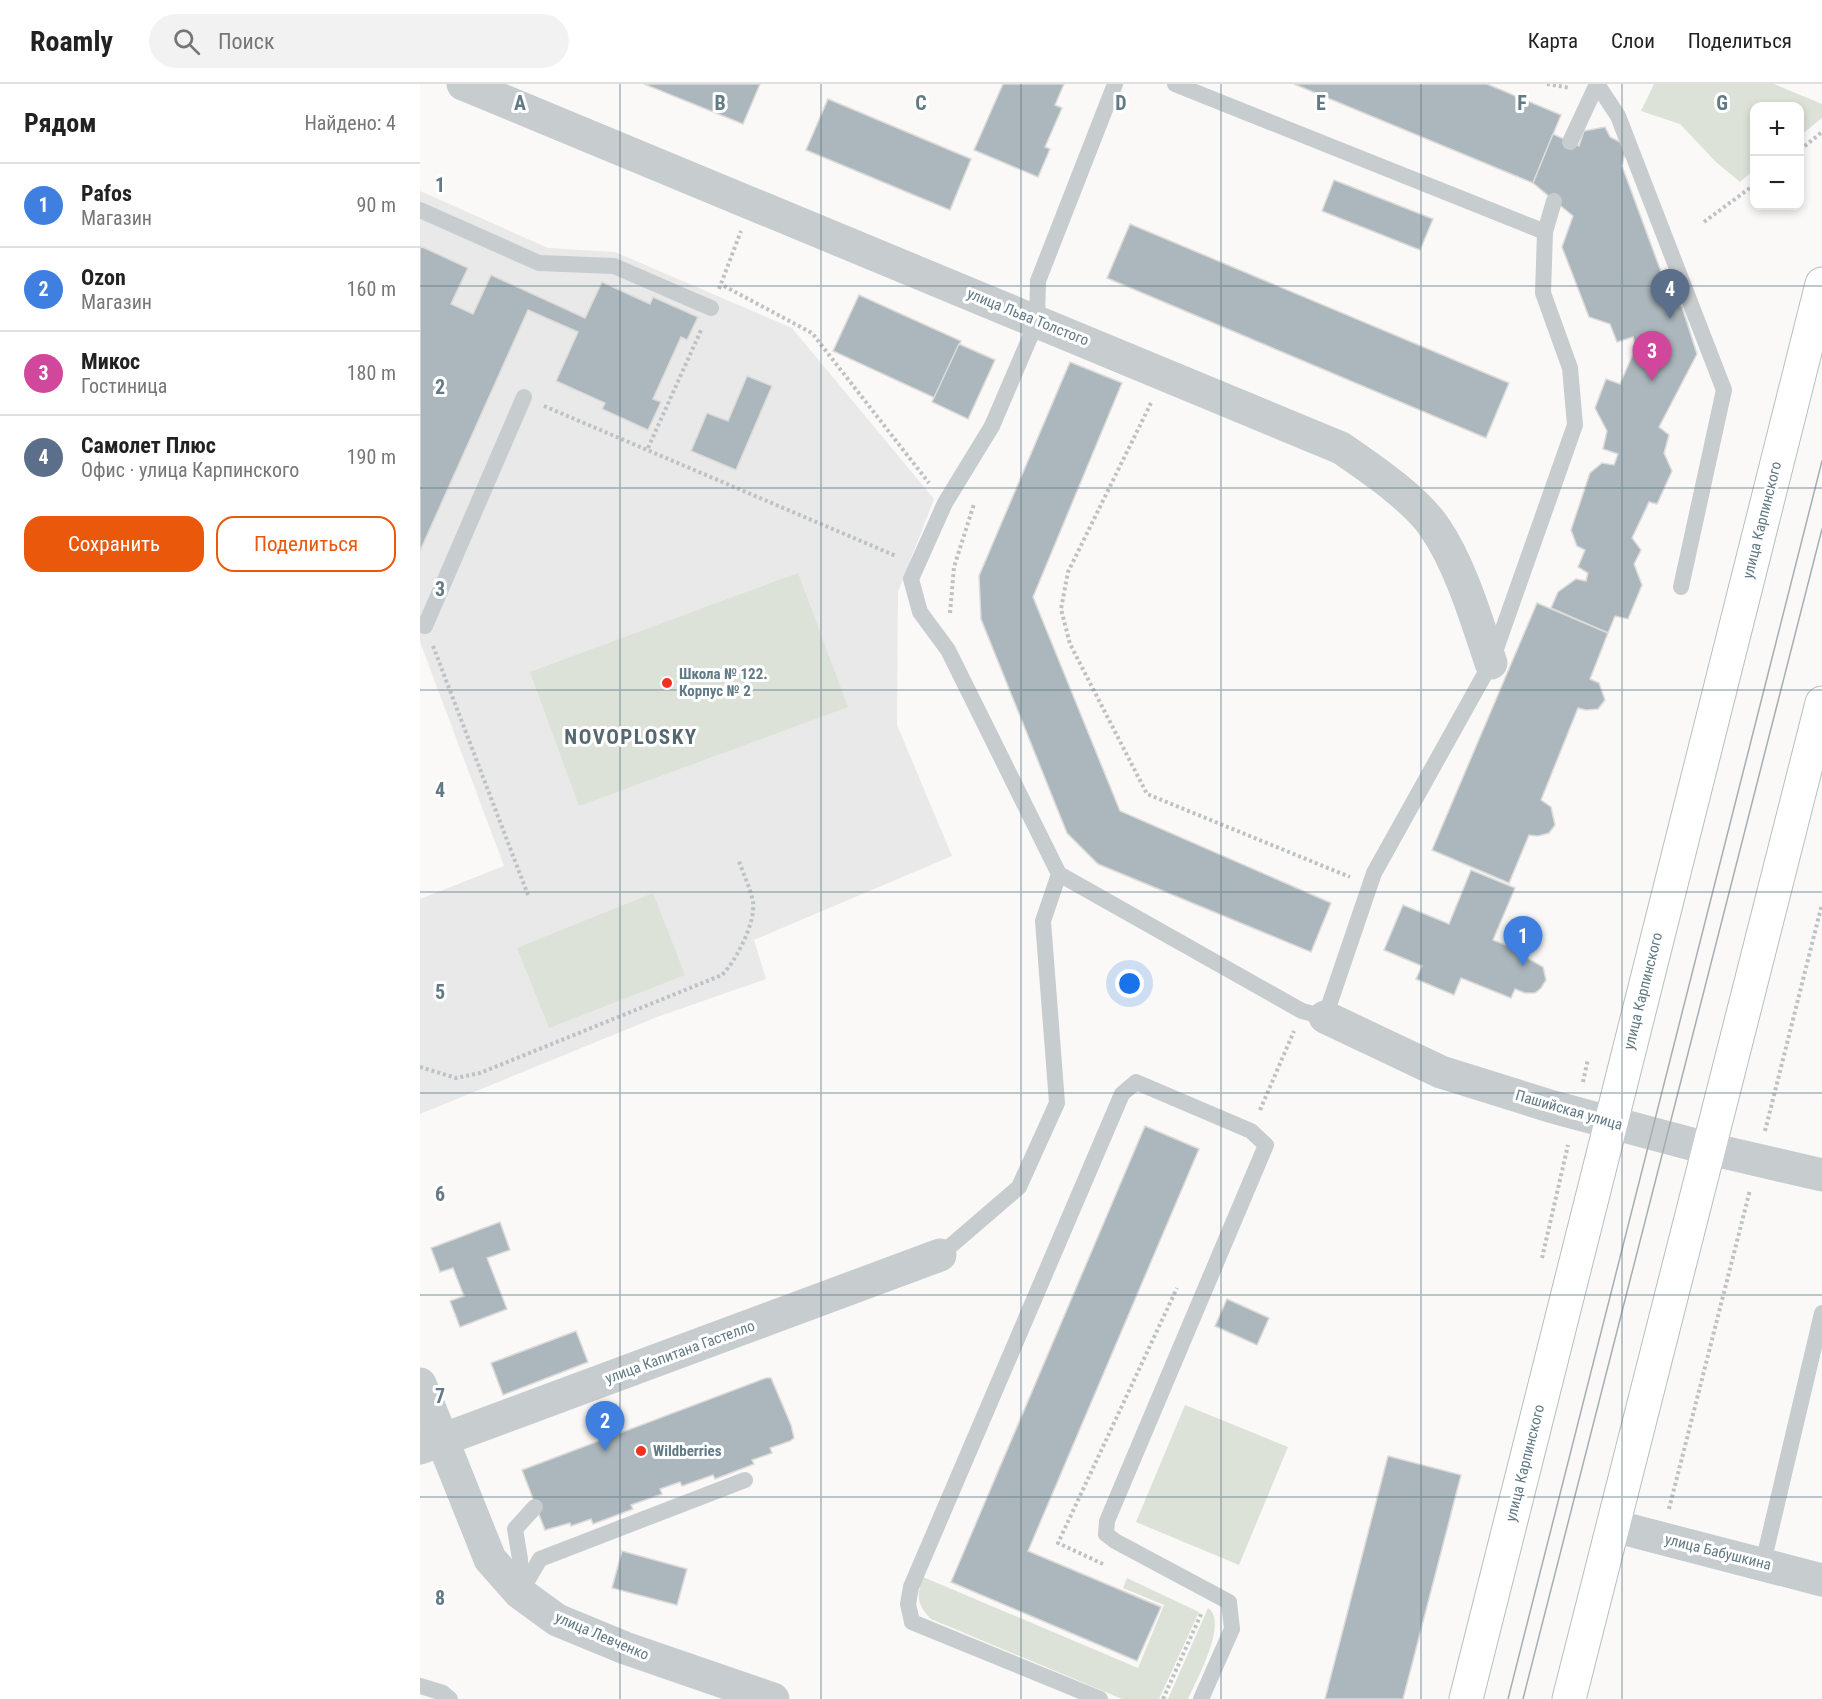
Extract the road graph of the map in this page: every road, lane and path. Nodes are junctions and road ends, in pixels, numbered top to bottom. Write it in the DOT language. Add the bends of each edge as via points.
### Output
graph roads {
  1 [pos="463,84"];
  2 [pos="1115,84"];
  3 [pos="1175,84"];
  4 [pos="1597,84"];
  5 [pos="1822,132"];
  6 [pos="1570,142"];
  7 [pos="1804,147"];
  8 [pos="1750,189"];
  9 [pos="1554,201"];
  10 [pos="420,210"];
  11 [pos="1704,222"];
  12 [pos="1545,232"];
  13 [pos="738,240"];
  14 [pos="1822,284"];
  15 [pos="721,285"];
  16 [pos="711,308"];
  17 [pos="1037,321"];
  18 [pos="1165,373"];
  19 [pos="524,397"];
  20 [pos="648,448"];
  21 [pos="976,499"];
  22 [pos="945,503"];
  23 [pos="911,579"];
  24 [pos="1681,587"];
  25 [pos="423,625"];
  26 [pos="948,650"];
  27 [pos="1491,663"];
  28 [pos="1822,703"];
  29 [pos="739,861"];
  30 [pos="1059,874"];
  31 [pos="1368,885"];
  32 [pos="528,895"];
  33 [pos="1822,904"];
  34 [pos="1325,1017"];
  35 [pos="1588,1059"];
  36 [pos="420,1067"];
  37 [pos="1581,1089"];
  38 [pos="1610,1121"];
  39 [pos="1710,1149"];
  40 [pos="1758,1160"];
  41 [pos="1822,1175"];
  42 [pos="939,1255"];
  43 [pos="1822,1313"];
  44 [pos="420,1384"];
  45 [pos="431,1444"];
  46 [pos="745,1480"];
  47 [pos="535,1507"];
  48 [pos="1614,1526"];
  49 [pos="1663,1538"];
  50 [pos="1763,1563"];
  51 [pos="1822,1580"];
  52 [pos="520,1593"];
  53 [pos="420,1686"];
  54 [pos="762,1697"];
  55 [pos="450,1699"];
  56 [pos="1100,1699"];
  57 [pos="1201,1699"];
  58 [pos="1466,1699"];
  59 [pos="1569,1699"];
  1 -- 17 [label="street, улица Льва Толстого"];
  2 -- 17 [label="lane" via="1038,280"];
  3 -- 12 [label="lane"];
  4 -- 6 [label="lane"];
  4 -- 24 [label="lane" via="1618,116 1724,390"];
  5 -- 7 [label="path"];
  8 -- 11 [label="path"];
  9 -- 12 [label="lane"];
  10 -- 16 [label="lane" via="539,262 614,266"];
  12 -- 27 [label="lane" via="1543,294 1570,368 1575,425"];
  13 -- 15 [label="path"];
  14 -- 38 [label="main road, улица Карпинского"];
  15 -- 16 [label="path"];
  15 -- 22 [label="path" via="812,333"];
  16 -- 20 [label="path"];
  17 -- 18 [label="street, улица Льва Толстого"];
  17 -- 22 [label="lane" via="992,426"];
  18 -- 27 [label="street, улица Льва Толстого" via="1341,447 1392,484 1435,527 1468,594"];
  18 -- 31 [label="path" via="1068,573 1060,609 1070,644 1147,794"];
  19 -- 20 [label="path"];
  19 -- 25 [label="lane"];
  20 -- 23 [label="path" via="896,556"];
  21 -- 26 [label="path" via="954,567"];
  22 -- 23 [label="lane"];
  23 -- 26 [label="lane" via="920,612"];
  25 -- 32 [label="path"];
  26 -- 30 [label="lane"];
  27 -- 31 [label="lane"];
  28 -- 39 [label="main road"];
  29 -- 36 [label="path" via="753,901 753,914 734,963 722,975 480,1073 456,1078"];
  30 -- 34 [label="lane" via="1302,1011"];
  30 -- 42 [label="lane" via="1043,921 1057,1103 1019,1186"];
  31 -- 34 [label="lane"];
  33 -- 40 [label="path"];
  34 -- 38 [label="street, Пашийская улица" via="1441,1071"];
  35 -- 37 [label="path"];
  38 -- 39 [label="street, Пашийская улица"];
  38 -- 58 [label="main road, улица Карпинского"];
  39 -- 40 [label="street, Пашийская улица"];
  39 -- 48 [label="main road"];
  40 -- 41 [label="street, Пашийская улица"];
  40 -- 49 [label="path"];
  42 -- 45 [label="street, улица Капитана Гастелло"];
  43 -- 50 [label="lane"];
  44 -- 45 [label="street, улица Левченко"];
  45 -- 52 [label="street, улица Левченко" via="490,1559"];
  46 -- 52 [label="lane" via="540,1559"];
  47 -- 52 [label="lane" via="515,1529"];
  48 -- 49 [label="street, улица Бабушкина"];
  48 -- 59 [label="main road"];
  49 -- 50 [label="street, улица Бабушкина"];
  50 -- 51 [label="street, улица Бабушкина"];
  52 -- 54 [label="street, улица Левченко" via="557,1620"];
  53 -- 55 [label="lane"];
  56 -- 57 [label="lane" via="912,1622 908,1604 911,1587 1122,1094 1136,1082 1251,1131 1266,1145 1107,1521 1106,1534 1115,1541 1229,1602 1232,1629"];
}
